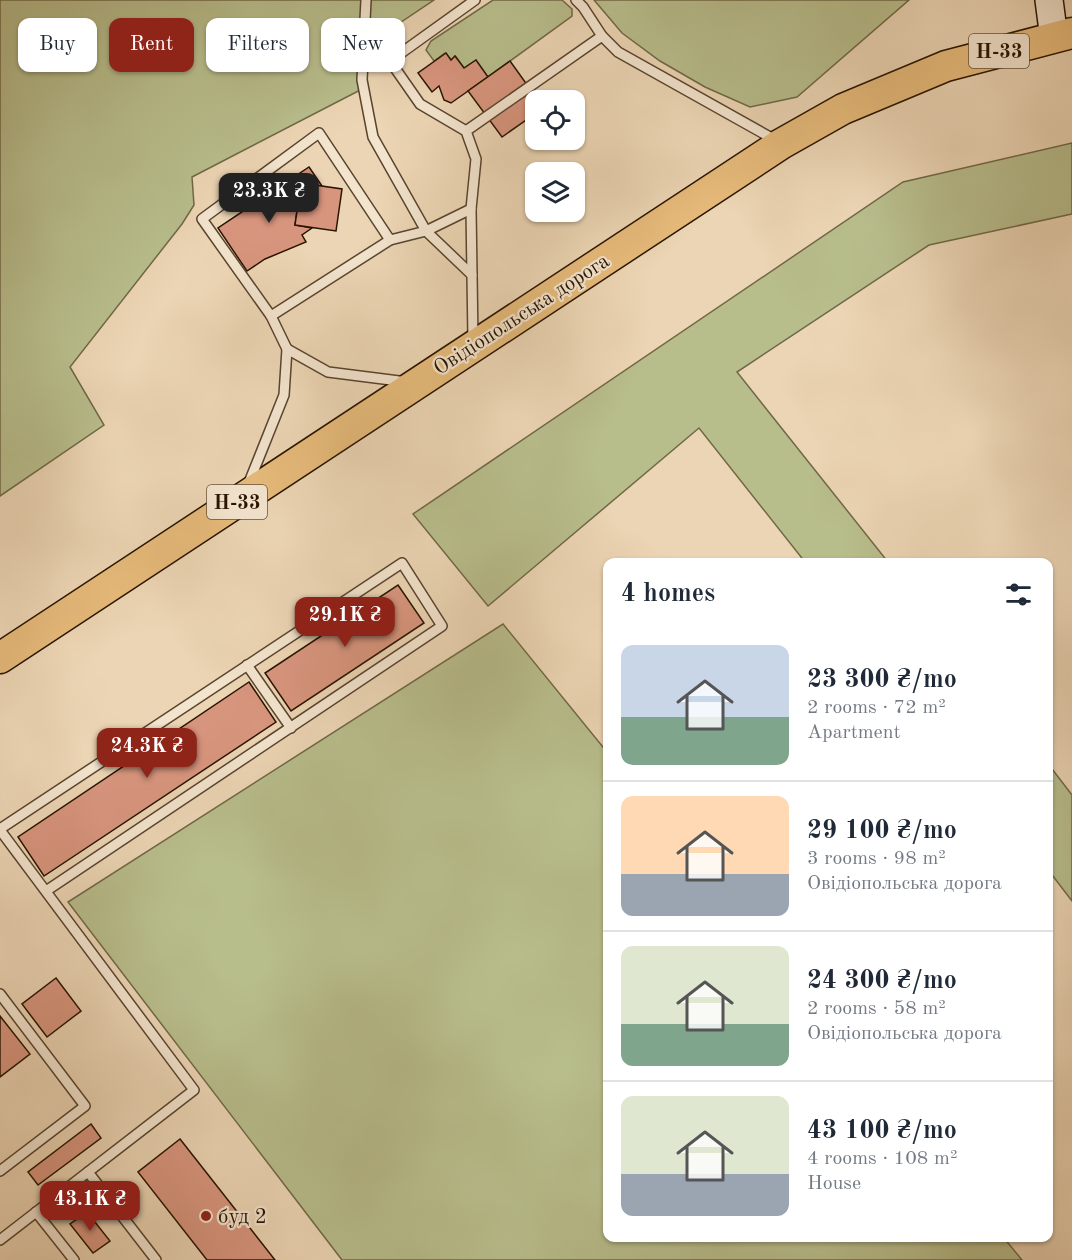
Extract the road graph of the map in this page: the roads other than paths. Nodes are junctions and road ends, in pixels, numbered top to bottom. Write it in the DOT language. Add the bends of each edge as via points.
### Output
graph roads {
  1 [pos="366,0"];
  2 [pos="475,0"];
  3 [pos="576,0"];
  4 [pos="1049,0"];
  5 [pos="1063,35"];
  6 [pos="602,36"];
  7 [pos="466,131"];
  8 [pos="781,144"];
  9 [pos="471,209"];
  10 [pos="426,231"];
  11 [pos="390,240"];
  12 [pos="472,275"];
  13 [pos="271,316"];
  14 [pos="473,345"];
  15 [pos="287,349"];
  16 [pos="416,383"];
  17 [pos="243,498"];
  18 [pos="0,658"];
  19 [pos="247,665"];
  20 [pos="291,728"];
  21 [pos="0,829"];
  22 [pos="46,891"];
  23 [pos="0,994"];
  24 [pos="0,1171"];
  25 [pos="88,1172"];
  26 [pos="36,1212"];
  27 [pos="0,1240"];
  28 [pos="74,1260"];
  29 [pos="156,1260"];
  1 -- 10 [label="lane" via="362,80 373,137"];
  2 -- 7 [label="lane" via="390,61 420,104"];
  3 -- 6 [label="lane"];
  4 -- 5 [label="main road"];
  5 -- 8 [label="main road, Овідіопольська дорога / Н-33" via="945,66 843,110"];
  6 -- 7 [label="lane"];
  6 -- 8 [label="lane" via="618,52"];
  7 -- 9 [label="lane" via="476,159"];
  8 -- 14 [label="main road, Овідіопольська дорога / Н-33"];
  9 -- 10 [label="lane"];
  9 -- 12 [label="lane"];
  10 -- 11 [label="lane"];
  10 -- 12 [label="lane"];
  11 -- 13 [label="lane"];
  11 -- 13 [label="lane" via="319,133 202,219"];
  12 -- 14 [label="lane"];
  13 -- 15 [label="lane"];
  14 -- 16 [label="main road, Овідіопольська дорога / Н-33"];
  15 -- 16 [label="lane" via="328,372"];
  15 -- 17 [label="lane" via="284,394"];
  16 -- 17 [label="main road, Овідіопольська дорога / Н-33"];
  17 -- 18 [label="main road, Овідіопольська дорога / Н-33"];
  19 -- 20 [label="lane"];
  19 -- 20 [label="lane" via="402,563 442,627"];
  19 -- 21 [label="lane"];
  20 -- 22 [label="lane"];
  21 -- 22 [label="lane"];
  22 -- 25 [label="lane" via="194,1090"];
  23 -- 24 [label="lane" via="85,1106"];
  25 -- 26 [label="lane"];
  25 -- 29 [label="lane"];
  26 -- 27 [label="lane"];
  26 -- 28 [label="lane"];
}
